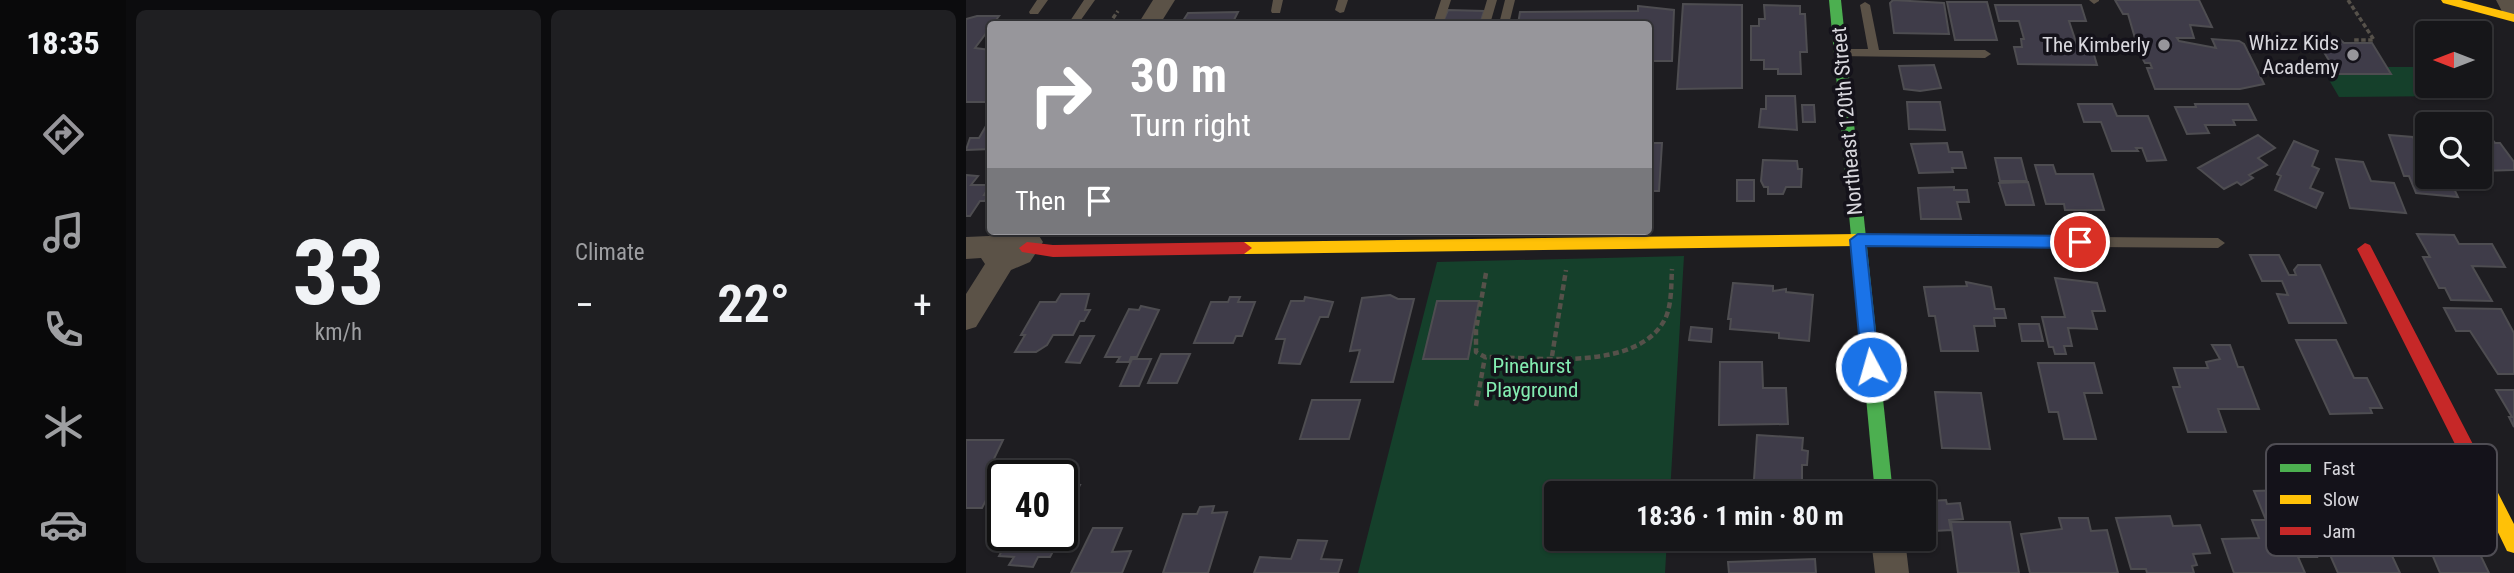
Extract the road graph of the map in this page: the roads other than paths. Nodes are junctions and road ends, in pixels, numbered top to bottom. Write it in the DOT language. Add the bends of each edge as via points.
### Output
graph roads {
  1 [pos="1043,0"];
  2 [pos="1090,0"];
  3 [pos="1164,0"];
  4 [pos="1446,0"];
  5 [pos="1492,0"];
  6 [pos="1510,0"];
  7 [pos="1835,0"];
  8 [pos="2446,0"];
  9 [pos="2507,0"];
  10 [pos="1865,5"];
  11 [pos="1034,12"];
  12 [pos="2514,16"];
  13 [pos="1075,21"];
  14 [pos="1151,21"];
  15 [pos="1439,21"];
  16 [pos="1486,21"];
  17 [pos="1505,21"];
  18 [pos="1840,53"];
  19 [pos="1874,53"];
  20 [pos="1984,54"];
  21 [pos="1598,237"];
  22 [pos="1858,240"];
  23 [pos="2218,243"];
  24 [pos="1013,244"];
  25 [pos="966,247"];
  26 [pos="2365,249"];
  27 [pos="966,318"];
  28 [pos="2463,444"];
  29 [pos="1883,481"];
  30 [pos="2497,510"];
  31 [pos="2514,544"];
  32 [pos="1889,551"];
  33 [pos="1892,573"];
  1 -- 11 [label="lane"];
  2 -- 13 [label="lane"];
  3 -- 14 [label="street"];
  4 -- 15 [label="lane"];
  5 -- 16 [label="lane"];
  6 -- 17 [label="lane"];
  7 -- 18 [label="street, Northeast 120th Street"];
  8 -- 12 [label="street"];
  9 -- 12 [label="street"];
  10 -- 19 [label="lane"];
  18 -- 19 [label="lane"];
  18 -- 22 [label="street, Northeast 120th Street"];
  19 -- 20 [label="lane"];
  21 -- 22 [label="street"];
  21 -- 24 [label="street" via="1053,251"];
  22 -- 23 [label="lane"];
  22 -- 29 [label="street, Northeast 120th Street"];
  24 -- 25 [label="street"];
  24 -- 27 [label="street"];
  26 -- 28 [label="street"];
  30 -- 31 [label="street"];
  32 -- 33 [label="street"];
}
